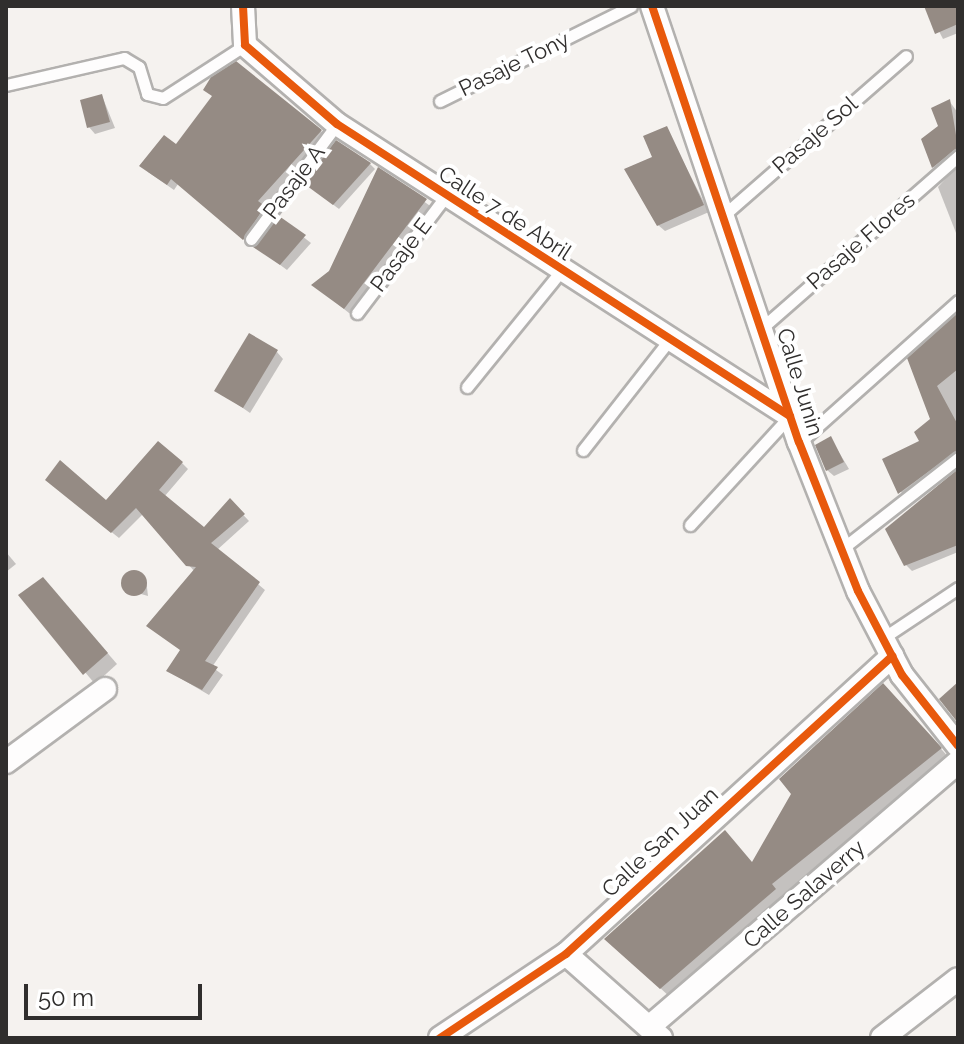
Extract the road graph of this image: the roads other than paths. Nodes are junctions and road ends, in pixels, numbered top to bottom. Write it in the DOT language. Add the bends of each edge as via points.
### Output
graph roads {
  1 [pos="243,6"];
  2 [pos="631,6"];
  3 [pos="652,6"];
  4 [pos="245,45"];
  5 [pos="906,56"];
  6 [pos="6,85"];
  7 [pos="440,101"];
  8 [pos="337,124"];
  9 [pos="958,156"];
  10 [pos="445,197"];
  11 [pos="725,214"];
  12 [pos="251,239"];
  13 [pos="561,271"];
  14 [pos="958,301"];
  15 [pos="357,313"];
  16 [pos="764,326"];
  17 [pos="667,343"];
  18 [pos="467,387"];
  19 [pos="790,416"];
  20 [pos="799,442"];
  21 [pos="583,450"];
  22 [pos="958,458"];
  23 [pos="690,525"];
  24 [pos="843,548"];
  25 [pos="958,588"];
  26 [pos="887,647"];
  27 [pos="105,689"];
  28 [pos="958,746"];
  29 [pos="6,762"];
  30 [pos="958,762"];
  31 [pos="566,954"];
  32 [pos="958,979"];
  33 [pos="655,1032"];
  34 [pos="440,1038"];
  35 [pos="882,1038"];
  1 -- 4 [label="street"];
  2 -- 7 [label="lane, Pasaje Tony"];
  3 -- 11 [label="street, Calle Junin"];
  4 -- 6 [label="lane" via="163,98 147,94 139,67 124,58"];
  4 -- 8 [label="street, Calle 7 de Abril"];
  5 -- 11 [label="lane, Pasaje Sol"];
  8 -- 10 [label="street, Calle 7 de Abril"];
  8 -- 12 [label="lane, Pasaje A"];
  9 -- 16 [label="lane, Pasaje Flores"];
  10 -- 13 [label="street, Calle 7 de Abril"];
  10 -- 15 [label="lane, Pasaje E"];
  11 -- 16 [label="street, Calle Junin"];
  13 -- 17 [label="street, Calle 7 de Abril"];
  13 -- 18 [label="lane"];
  14 -- 20 [label="lane"];
  16 -- 19 [label="street, Calle Junin"];
  17 -- 19 [label="street, Calle 7 de Abril"];
  17 -- 21 [label="lane"];
  19 -- 20 [label="street, Calle Junin"];
  19 -- 23 [label="lane"];
  20 -- 24 [label="street, Calle Junin"];
  22 -- 24 [label="lane"];
  24 -- 26 [label="street, Calle Junin"];
  25 -- 26 [label="lane, Calle San Juan"];
  26 -- 28 [label="street, Calle Junin"];
  26 -- 31 [label="street, Calle San Juan"];
  27 -- 29 [label="street"];
  30 -- 33 [label="street, Calle Salaverry"];
  31 -- 33 [label="street"];
  31 -- 34 [label="street, Calle San Juan"];
  32 -- 35 [label="street"];
}
